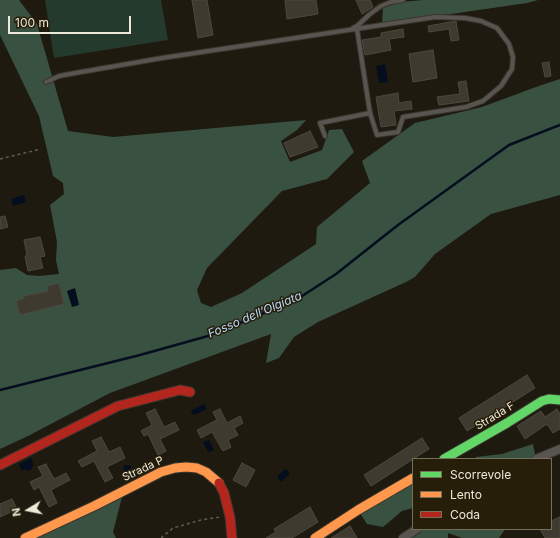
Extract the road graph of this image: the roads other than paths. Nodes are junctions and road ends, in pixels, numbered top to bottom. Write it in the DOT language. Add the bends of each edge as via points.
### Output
graph roads {
  1 [pos="403,0"];
  2 [pos="357,29"];
  3 [pos="349,30"];
  4 [pos="46,82"];
  5 [pos="370,113"];
  6 [pos="325,136"];
  7 [pos="190,392"];
  8 [pos="560,400"];
  9 [pos="560,449"];
  10 [pos="446,458"];
  11 [pos="538,458"];
  12 [pos="0,465"];
  13 [pos="412,479"];
  14 [pos="415,530"];
  15 [pos="25,538"];
  16 [pos="232,538"];
  17 [pos="315,538"];
  18 [pos="403,538"];
  1 -- 3 [label="lane" via="381,6"];
  2 -- 3 [label="lane"];
  2 -- 5 [label="lane"];
  2 -- 5 [label="lane" via="435,17 465,18 497,28 509,44 513,57 512,69 501,86 483,101 466,107 403,117 398,132 377,135"];
  3 -- 4 [label="lane" via="162,58 60,76"];
  5 -- 6 [label="lane" via="320,123"];
  7 -- 12 [label="street" via="180,390 118,406"];
  8 -- 10 [label="street, Strada F" via="542,401"];
  9 -- 11 [label="street"];
  13 -- 17 [label="street"];
  14 -- 18 [label="street"];
  15 -- 16 [label="street, Strada P" via="161,472 181,467 197,468 206,472 221,486 230,518"];
}
